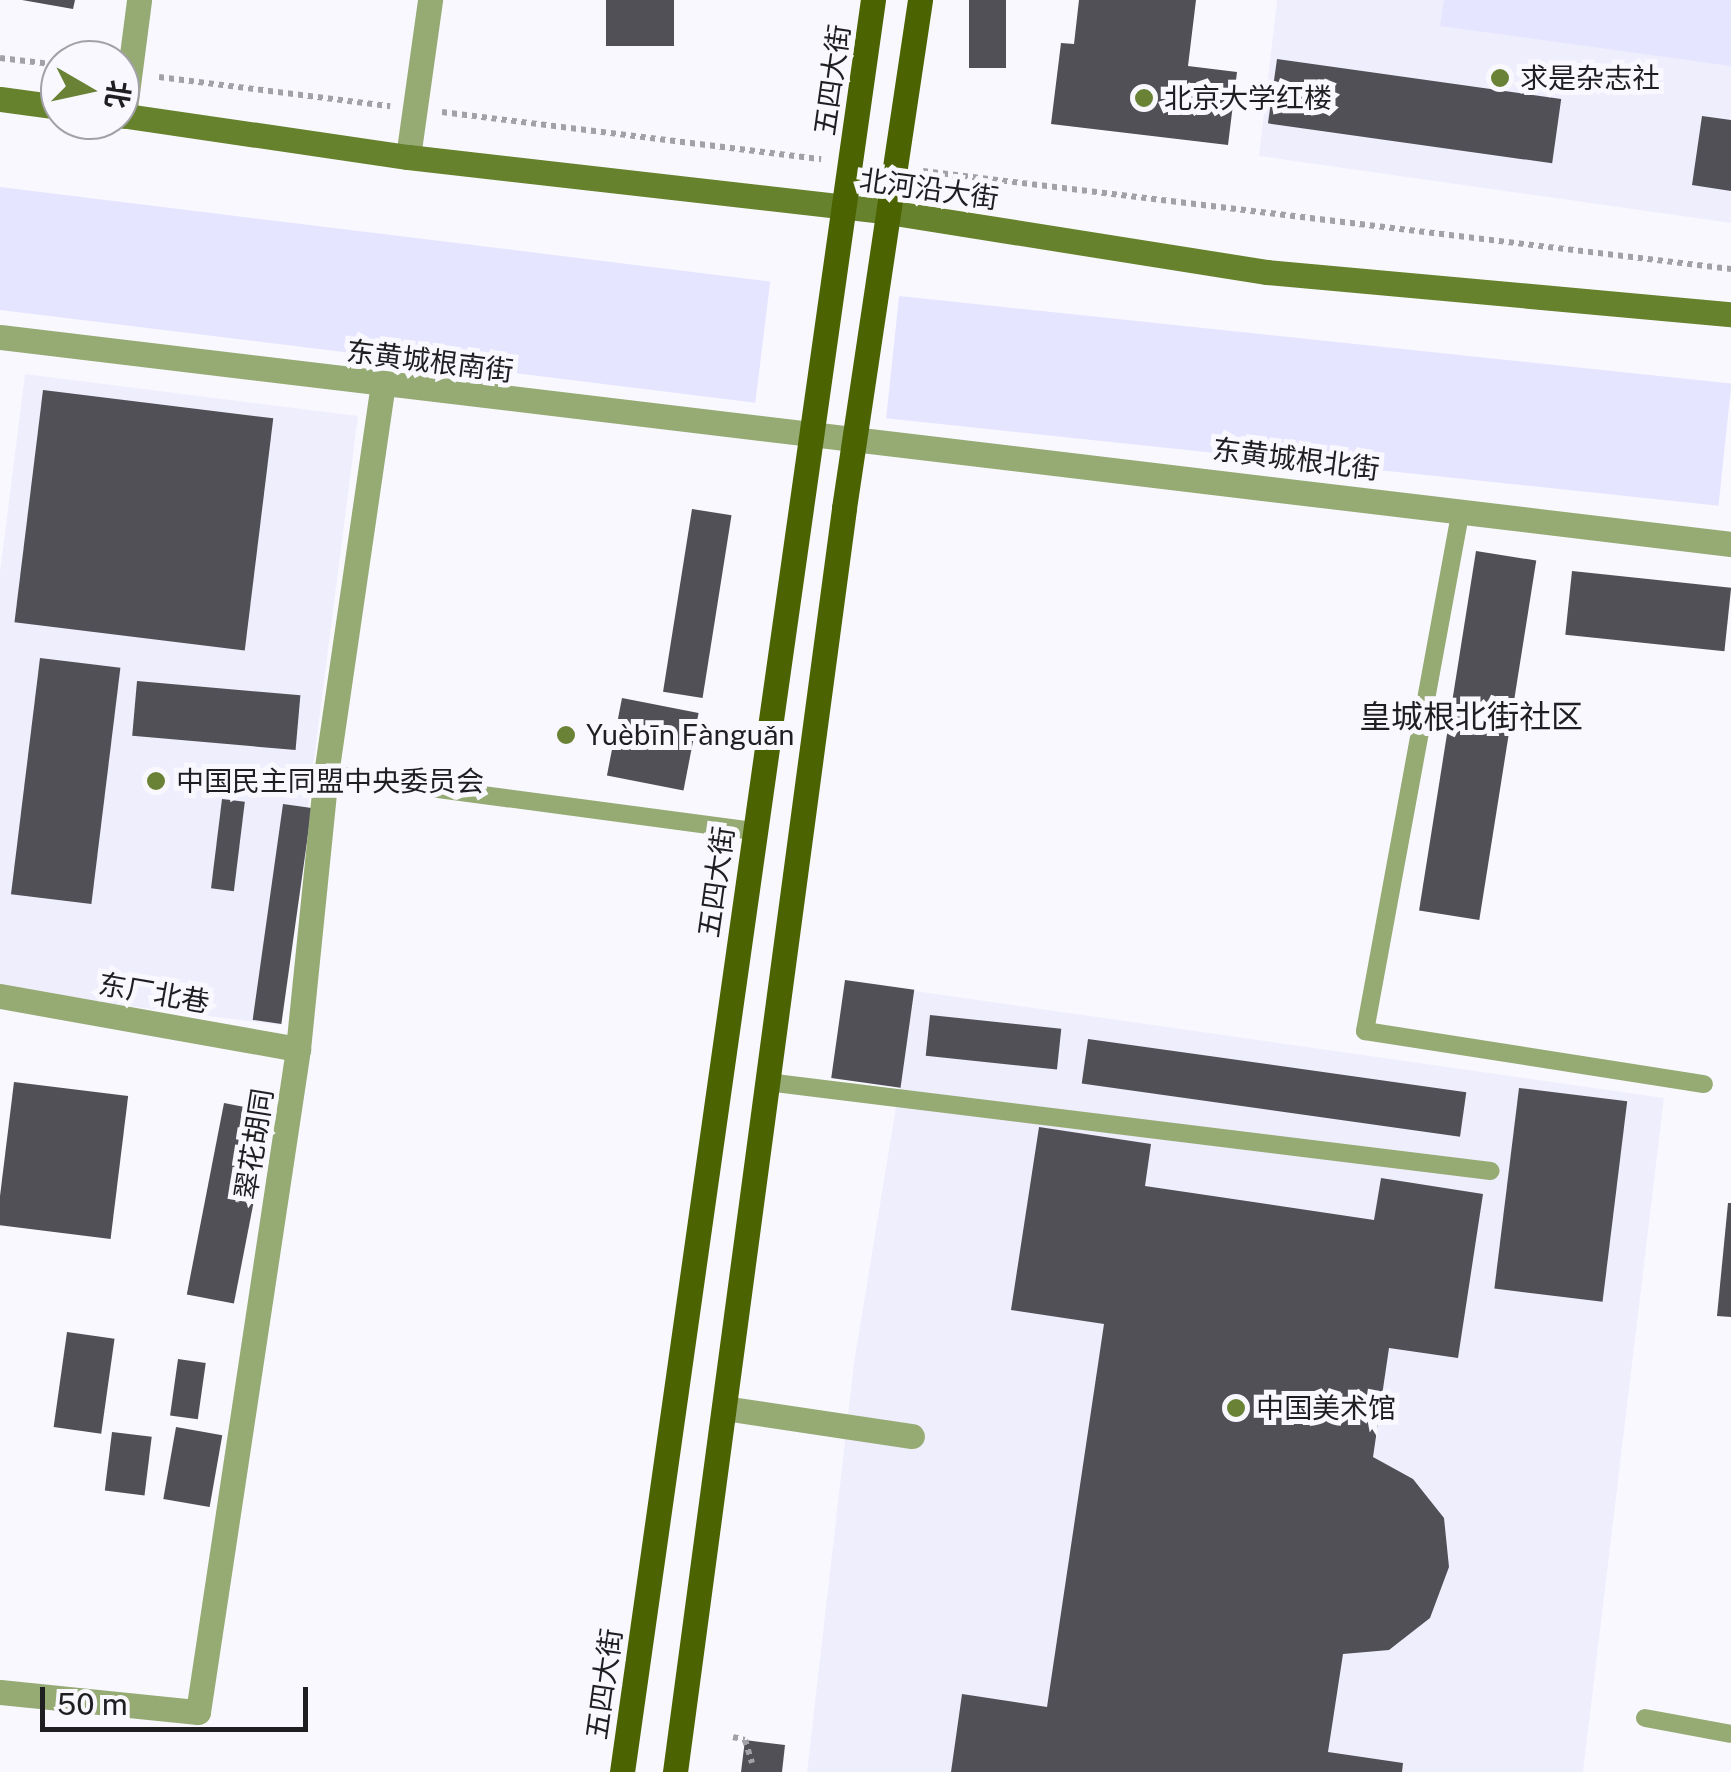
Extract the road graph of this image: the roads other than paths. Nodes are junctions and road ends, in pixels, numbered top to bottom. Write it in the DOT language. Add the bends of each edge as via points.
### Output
graph roads {
  1 [pos="139,0"];
  2 [pos="430,0"];
  3 [pos="873,0"];
  4 [pos="920,0"];
  5 [pos="133,40"];
  6 [pos="0,99"];
  7 [pos="40,104"];
  8 [pos="140,119"];
  9 [pos="408,157"];
  10 [pos="843,207"];
  11 [pos="888,212"];
  12 [pos="1731,314"];
  13 [pos="0,337"];
  14 [pos="383,385"];
  15 [pos="811,437"];
  16 [pos="854,442"];
  17 [pos="1460,509"];
  18 [pos="1731,544"];
  19 [pos="326,774"];
  20 [pos="754,831"];
  21 [pos="0,996"];
  22 [pos="298,1049"];
  23 [pos="767,1082"];
  24 [pos="1704,1084"];
  25 [pos="1491,1171"];
  26 [pos="724,1408"];
  27 [pos="912,1436"];
  28 [pos="0,1692"];
  29 [pos="1644,1718"];
  30 [pos="1731,1734"];
  31 [pos="622,1772"];
  32 [pos="675,1772"];
  1 -- 5 [label="street"];
  2 -- 9 [label="street"];
  3 -- 10 [label="main road, 五四大街"];
  4 -- 11 [label="main road"];
  6 -- 7 [label="main road"];
  8 -- 9 [label="main road, 北河沿大街"];
  9 -- 10 [label="main road, 北河沿大街"];
  10 -- 11 [label="main road, 北河沿大街"];
  10 -- 15 [label="main road, 五四大街"];
  11 -- 12 [label="main road, 北河沿大街" via="1267,272"];
  11 -- 16 [label="main road"];
  13 -- 14 [label="street, 东黄城根南街"];
  14 -- 15 [label="street, 东黄城根南街"];
  14 -- 19 [label="street, 翠花胡同"];
  15 -- 16 [label="street, 东黄城根南街"];
  15 -- 20 [label="main road, 五四大街"];
  16 -- 17 [label="street, 东黄城根北街"];
  16 -- 23 [label="main road"];
  17 -- 18 [label="street, 东黄城根北街"];
  17 -- 24 [label="lane" via="1365,1031"];
  19 -- 20 [label="lane"];
  19 -- 22 [label="street, 翠花胡同"];
  20 -- 31 [label="main road, 五四大街"];
  21 -- 22 [label="street, 东厂北巷"];
  22 -- 28 [label="street, 翠花胡同" via="198,1712"];
  23 -- 25 [label="lane"];
  23 -- 26 [label="main road"];
  26 -- 27 [label="street"];
  26 -- 32 [label="main road"];
  29 -- 30 [label="lane"];
}
